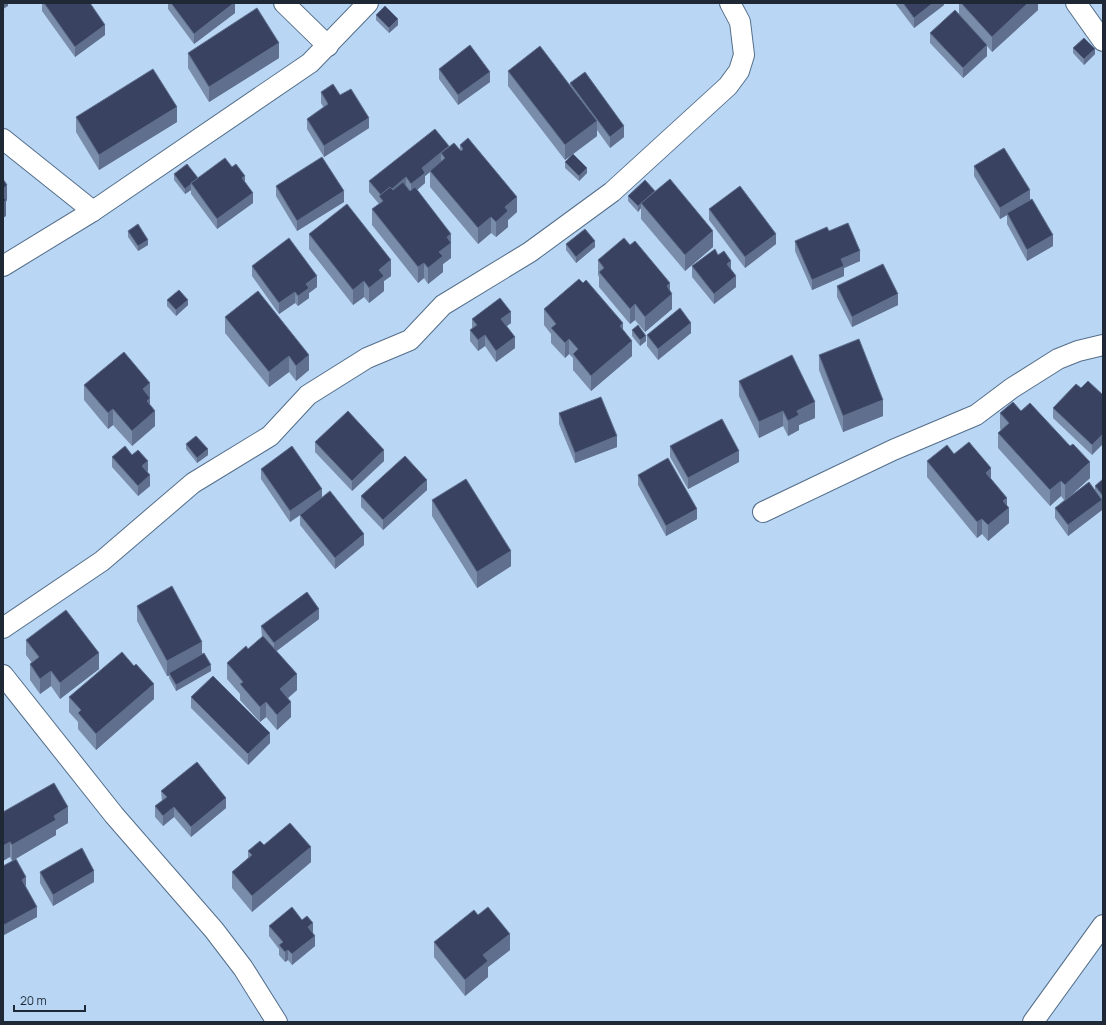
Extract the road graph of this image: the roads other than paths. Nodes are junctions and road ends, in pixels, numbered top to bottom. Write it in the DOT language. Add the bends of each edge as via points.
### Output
graph roads {
  1 [pos="284,3"];
  2 [pos="368,3"];
  3 [pos="730,3"];
  4 [pos="1076,3"];
  5 [pos="1103,41"];
  6 [pos="328,46"];
  7 [pos="3,139"];
  8 [pos="93,211"];
  9 [pos="3,266"];
  10 [pos="1103,345"];
  11 [pos="764,512"];
  12 [pos="3,628"];
  13 [pos="3,675"];
  14 [pos="1103,925"];
  15 [pos="277,1022"];
  16 [pos="1033,1022"];
  1 -- 6 [label="street"];
  2 -- 6 [label="street"];
  3 -- 12 [label="street" via="740,22 744,55 739,71 728,86 612,192 530,252 444,306 410,340 367,358 308,395 270,436 193,483 102,561"];
  4 -- 5 [label="street"];
  6 -- 8 [label="street" via="310,63"];
  7 -- 8 [label="street"];
  8 -- 9 [label="street"];
  10 -- 11 [label="street" via="1058,359 976,414"];
  13 -- 15 [label="street" via="114,816 214,930 243,968"];
  14 -- 16 [label="street"];
}
